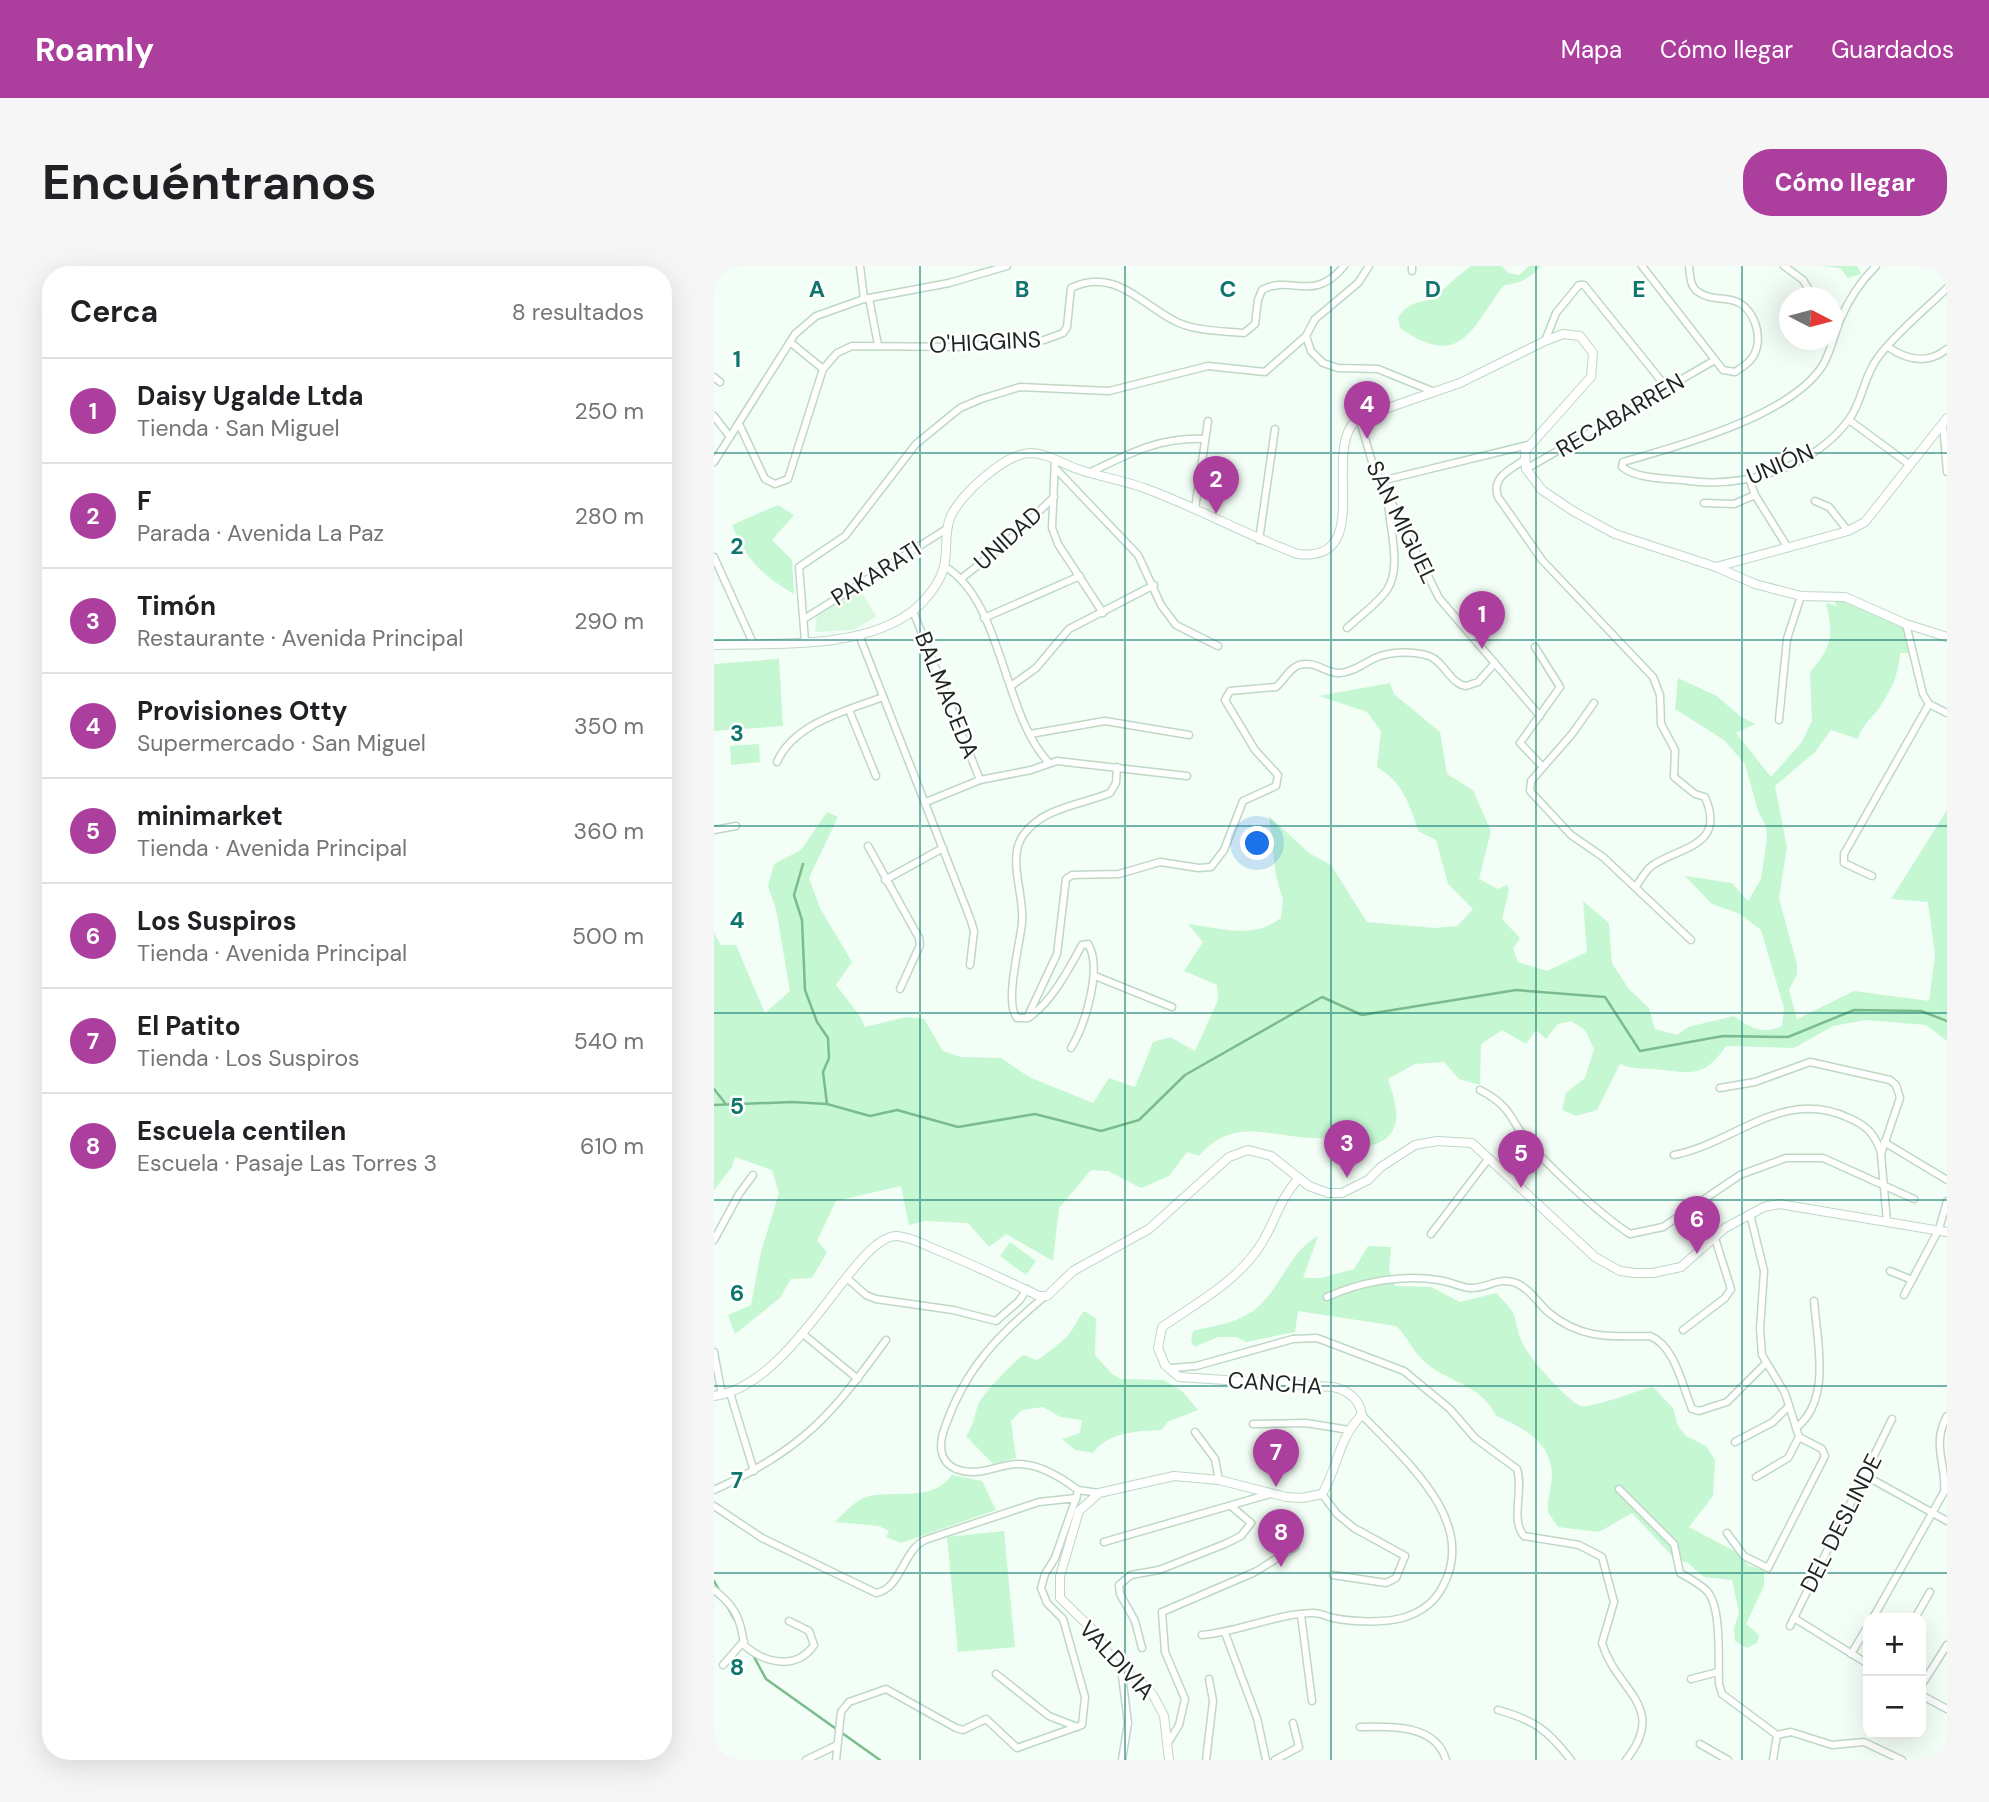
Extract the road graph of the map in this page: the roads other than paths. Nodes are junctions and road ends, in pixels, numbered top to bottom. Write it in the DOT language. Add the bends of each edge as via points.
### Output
graph roads {
  1 [pos="860,266"];
  2 [pos="1007,266"];
  3 [pos="1344,266"];
  4 [pos="1369,266"];
  5 [pos="1642,266"];
  6 [pos="1689,266"];
  7 [pos="1784,266"];
  8 [pos="1872,268"];
  9 [pos="1807,287"];
  10 [pos="1947,288"];
  11 [pos="866,299"];
  12 [pos="1842,319"];
  13 [pos="1306,336"];
  14 [pos="1545,341"];
  15 [pos="790,342"];
  16 [pos="878,345"];
  17 [pos="1888,347"];
  18 [pos="1947,349"];
  19 [pos="1828,350"];
  20 [pos="1715,360"];
  21 [pos="823,369"];
  22 [pos="1667,388"];
  23 [pos="1432,391"];
  24 [pos="714,416"];
  25 [pos="1359,418"];
  26 [pos="1849,420"];
  27 [pos="1208,421"];
  28 [pos="1945,421"];
  29 [pos="739,424"];
  30 [pos="1275,429"];
  31 [pos="730,437"];
  32 [pos="1205,439"];
  33 [pos="1528,445"];
  34 [pos="714,462"];
  35 [pos="1055,464"];
  36 [pos="1525,464"];
  37 [pos="1910,466"];
  38 [pos="1947,472"];
  39 [pos="1089,473"];
  40 [pos="1381,481"];
  41 [pos="1750,481"];
  42 [pos="1755,495"];
  43 [pos="1388,496"];
  44 [pos="1054,497"];
  45 [pos="1815,501"];
  46 [pos="1704,503"];
  47 [pos="1195,509"];
  48 [pos="948,528"];
  49 [pos="1848,530"];
  50 [pos="1259,540"];
  51 [pos="1788,548"];
  52 [pos="714,557"];
  53 [pos="944,566"];
  54 [pos="1716,567"];
  55 [pos="1080,576"];
  56 [pos="962,578"];
  57 [pos="1154,585"];
  58 [pos="1801,596"];
  59 [pos="914,611"];
  60 [pos="1103,613"];
  61 [pos="984,618"];
  62 [pos="804,619"];
  63 [pos="1906,624"];
  64 [pos="1347,628"];
  65 [pos="859,635"];
  66 [pos="1947,637"];
  67 [pos="806,641"];
  68 [pos="753,643"];
  69 [pos="714,645"];
  70 [pos="1218,646"];
  71 [pos="1535,647"];
  72 [pos="1495,663"];
  73 [pos="1011,686"];
  74 [pos="883,697"];
  75 [pos="1594,703"];
  76 [pos="1929,704"];
  77 [pos="849,710"];
  78 [pos="1947,713"];
  79 [pos="1540,716"];
  80 [pos="1779,720"];
  81 [pos="1030,734"];
  82 [pos="1189,735"];
  83 [pos="777,762"];
  84 [pos="1049,763"];
  85 [pos="1117,767"];
  86 [pos="1543,767"];
  87 [pos="876,776"];
  88 [pos="1186,776"];
  89 [pos="980,780"];
  90 [pos="926,802"];
  91 [pos="736,826"];
  92 [pos="714,830"];
  93 [pos="868,846"];
  94 [pos="943,848"];
  95 [pos="1872,876"];
  96 [pos="885,880"];
  97 [pos="1636,886"];
  98 [pos="1691,940"];
  99 [pos="970,965"];
  100 [pos="1096,976"];
  101 [pos="900,989"];
  102 [pos="1172,1007"];
  103 [pos="1027,1018"];
  104 [pos="1071,1048"];
  105 [pos="1720,1088"];
  106 [pos="1480,1090"];
  107 [pos="1884,1142"];
  108 [pos="1881,1154"];
  109 [pos="1674,1156"];
  110 [pos="1489,1158"];
  111 [pos="753,1175"];
  112 [pos="1299,1178"];
  113 [pos="1945,1179"];
  114 [pos="1884,1185"];
  115 [pos="1914,1199"];
  116 [pos="1947,1201"];
  117 [pos="1750,1214"];
  118 [pos="1888,1222"];
  119 [pos="1943,1231"];
  120 [pos="1431,1234"];
  121 [pos="1714,1236"];
  122 [pos="714,1240"];
  123 [pos="1890,1271"];
  124 [pos="848,1279"];
  125 [pos="1912,1280"];
  126 [pos="1027,1289"];
  127 [pos="1904,1295"];
  128 [pos="1044,1297"];
  129 [pos="1327,1297"];
  130 [pos="1814,1301"];
  131 [pos="1683,1330"];
  132 [pos="803,1334"];
  133 [pos="886,1340"];
  134 [pos="714,1352"];
  135 [pos="1766,1363"];
  136 [pos="1172,1368"];
  137 [pos="858,1379"];
  138 [pos="722,1395"];
  139 [pos="1789,1406"];
  140 [pos="1362,1415"];
  141 [pos="1947,1416"];
  142 [pos="1892,1419"];
  143 [pos="1253,1424"];
  144 [pos="1796,1428"];
  145 [pos="1349,1430"];
  146 [pos="1195,1432"];
  147 [pos="1799,1437"];
  148 [pos="1735,1442"];
  149 [pos="754,1471"];
  150 [pos="1866,1476"];
  151 [pos="1756,1477"];
  152 [pos="1219,1480"];
  153 [pos="1619,1489"];
  154 [pos="714,1490"];
  155 [pos="1099,1493"];
  156 [pos="1271,1493"];
  157 [pos="1077,1494"];
  158 [pos="1322,1494"];
  159 [pos="714,1506"];
  160 [pos="1231,1506"];
  161 [pos="1079,1511"];
  162 [pos="1935,1513"];
  163 [pos="1947,1521"];
  164 [pos="1727,1533"];
  165 [pos="1104,1542"];
  166 [pos="1295,1547"];
  167 [pos="1333,1575"];
  168 [pos="714,1590"];
  169 [pos="1930,1592"];
  170 [pos="1876,1613"];
  171 [pos="1918,1613"];
  172 [pos="1300,1615"];
  173 [pos="1794,1618"];
  174 [pos="789,1621"];
  175 [pos="1790,1626"];
  176 [pos="1225,1633"];
  177 [pos="1202,1635"];
  178 [pos="1863,1635"];
  179 [pos="744,1641"];
  180 [pos="1947,1645"];
  181 [pos="1142,1648"];
  182 [pos="1852,1654"];
  183 [pos="1863,1661"];
  184 [pos="723,1665"];
  185 [pos="1121,1668"];
  186 [pos="1718,1672"];
  187 [pos="996,1675"];
  188 [pos="1926,1678"];
  189 [pos="1209,1679"];
  190 [pos="1691,1679"];
  191 [pos="1926,1698"];
  192 [pos="1312,1701"];
  193 [pos="1947,1709"];
  194 [pos="1498,1710"];
  195 [pos="1293,1723"];
  196 [pos="1079,1726"];
  197 [pos="1360,1727"];
  198 [pos="1777,1735"];
  199 [pos="1168,1743"];
  200 [pos="1700,1744"];
  201 [pos="837,1745"];
  202 [pos="806,1760"];
  203 [pos="835,1760"];
  204 [pos="1122,1760"];
  205 [pos="1169,1760"];
  206 [pos="1206,1760"];
  207 [pos="1266,1760"];
  208 [pos="1275,1760"];
  209 [pos="1446,1760"];
  210 [pos="1571,1760"];
  211 [pos="1626,1760"];
  212 [pos="1728,1760"];
  213 [pos="1773,1760"];
  214 [pos="1902,1760"];
  1 -- 11 [label="street"];
  2 -- 11 [label="street"];
  3 -- 16 [label="street, O'HIGGINS" via="1328,281 1262,290 1255,324 1244,333 1182,324 1132,288 1103,280 1071,288 1067,327 1055,337 965,347"];
  4 -- 13 [label="street" via="1358,283 1315,319"];
  5 -- 20 [label="street"];
  6 -- 20 [label="street" via="1693,287 1699,293 1736,302 1755,321 1758,337 1752,358 1731,373"];
  7 -- 9 [label="street"];
  8 -- 12 [label="street"];
  10 -- 17 [label="street, UNIÓN"];
  11 -- 15 [label="street" via="816,316"];
  11 -- 16 [label="street"];
  13 -- 23 [label="street" via="1311,351 1323,363 1378,369"];
  13 -- 62 [label="street" via="1265,372 1208,366 1109,391 1020,387 960,408 900,461 845,536 799,566"];
  14 -- 22 [label="street" via="1563,301 1584,285"];
  14 -- 23 [label="street" via="1474,377"];
  14 -- 33 [label="street" via="1563,334 1580,336 1590,346 1594,369 1585,387"];
  15 -- 21 [label="street"];
  15 -- 29 [label="street"];
  16 -- 21 [label="street, O'HIGGINS" via="847,348"];
  17 -- 18 [label="street" via="1914,359 1928,359"];
  17 -- 26 [label="street, UNIÓN" via="1868,372"];
  19 -- 41 [label="street, UNIÓN" via="1814,377 1780,404 1690,443 1621,464 1644,475 1706,483"];
  20 -- 22 [label="street, RECABARREN"];
  21 -- 29 [label="street" via="788,479 775,484 765,480"];
  22 -- 36 [label="street, RECABARREN"];
  23 -- 25 [label="street"];
  24 -- 31 [label="street"];
  25 -- 40 [label="street, SAN MIGUEL"];
  25 -- 50 [label="street" via="1346,431 1341,522 1335,542 1325,553 1313,556"];
  26 -- 37 [label="street"];
  26 -- 41 [label="street, UNIÓN" via="1805,458"];
  27 -- 32 [label="street"];
  28 -- 37 [label="street"];
  28 -- 38 [label="street"];
  29 -- 31 [label="street"];
  30 -- 50 [label="street"];
  31 -- 34 [label="street"];
  32 -- 39 [label="street" via="1150,444"];
  32 -- 47 [label="street"];
  33 -- 36 [label="street"];
  33 -- 40 [label="street"];
  35 -- 39 [label="street"];
  35 -- 44 [label="street"];
  35 -- 48 [label="street" via="1031,453 1006,460 964,498"];
  35 -- 57 [label="street" via="1138,555"];
  36 -- 54 [label="street" via="1542,490 1615,534"];
  36 -- 97 [label="street, RECABARREN" via="1498,479 1498,497 1542,560 1653,677 1660,695 1661,724 1675,750 1674,777 1705,797 1708,804 1711,822 1704,838 1651,866"];
  37 -- 49 [label="street" via="1873,515"];
  39 -- 47 [label="street" via="1124,481"];
  40 -- 43 [label="street, SAN MIGUEL"];
  41 -- 42 [label="street"];
  42 -- 46 [label="street" via="1734,504"];
  42 -- 51 [label="street"];
  43 -- 64 [label="street" via="1392,579"];
  43 -- 72 [label="street, SAN MIGUEL" via="1439,598"];
  44 -- 55 [label="street" via="1052,528"];
  44 -- 56 [label="street, UNIDAD"];
  45 -- 49 [label="street" via="1829,507"];
  47 -- 50 [label="street"];
  48 -- 53 [label="street"];
  48 -- 62 [label="street, PAKARATI"];
  49 -- 51 [label="street"];
  51 -- 54 [label="street"];
  52 -- 68 [label="street"];
  53 -- 56 [label="street"];
  53 -- 59 [label="street"];
  54 -- 58 [label="street"];
  55 -- 60 [label="street"];
  55 -- 61 [label="street"];
  56 -- 61 [label="street"];
  57 -- 60 [label="street"];
  57 -- 70 [label="street" via="1161,605 1176,625"];
  58 -- 63 [label="street" via="1845,597"];
  58 -- 80 [label="street" via="1787,639"];
  59 -- 65 [label="street"];
  59 -- 89 [label="street, BALMACEDA"];
  60 -- 73 [label="street" via="1069,629 1036,668"];
  61 -- 73 [label="street"];
  62 -- 67 [label="street"];
  63 -- 66 [label="street"];
  63 -- 76 [label="street"];
  65 -- 67 [label="street"];
  65 -- 74 [label="street"];
  67 -- 68 [label="street"];
  68 -- 69 [label="street"];
  71 -- 79 [label="street" via="1560,687"];
  72 -- 79 [label="street, SAN MIGUEL"];
  72 -- 103 [label="street" via="1478,682 1466,687 1432,657 1387,654 1339,673 1319,664 1301,665 1276,687 1234,690 1225,700 1255,750 1278,775 1276,786 1243,801 1224,849 1211,867 1160,862 1119,874 1066,879 1057,954"];
  73 -- 81 [label="street"];
  74 -- 77 [label="street"];
  74 -- 90 [label="street"];
  75 -- 86 [label="street"];
  76 -- 78 [label="street"];
  76 -- 95 [label="street" via="1844,854 1844,863"];
  77 -- 83 [label="street" via="790,740"];
  77 -- 87 [label="street"];
  79 -- 86 [label="street" via="1520,743"];
  81 -- 82 [label="street" via="1105,721"];
  81 -- 84 [label="street"];
  84 -- 85 [label="street" via="1065,760"];
  84 -- 89 [label="street"];
  85 -- 88 [label="street"];
  85 -- 103 [label="street" via="1110,793 1045,816 1028,828 1018,846 1022,923 1012,1004 1017,1018"];
  86 -- 97 [label="street" via="1531,781 1530,791 1571,835"];
  89 -- 90 [label="street"];
  90 -- 94 [label="street"];
  91 -- 92 [label="street"];
  93 -- 96 [label="street"];
  94 -- 96 [label="street"];
  94 -- 99 [label="street" via="974,931"];
  96 -- 101 [label="street" via="920,944"];
  97 -- 98 [label="street"];
  100 -- 102 [label="street"];
  100 -- 103 [label="street" via="1090,946 1084,943 1036,1013"];
  100 -- 104 [label="street"];
  105 -- 107 [label="street" via="1755,1082 1810,1062 1889,1080 1900,1098"];
  106 -- 114 [label="street" via="1502,1101 1531,1146 1630,1234 1663,1227 1740,1175 1786,1158 1823,1158"];
  107 -- 108 [label="street"];
  107 -- 113 [label="street"];
  108 -- 109 [label="street" via="1871,1130 1831,1110 1814,1107 1792,1109"];
  108 -- 114 [label="street"];
  110 -- 112 [label="street" via="1472,1143 1437,1141 1407,1149 1368,1180 1342,1193 1319,1191"];
  110 -- 120 [label="street"];
  110 -- 121 [label="street" via="1595,1257 1620,1271 1672,1270 1696,1256"];
  111 -- 122 [label="street"];
  112 -- 128 [label="street" via="1271,1156 1239,1151 1149,1229 1073,1271"];
  112 -- 136 [label="street" via="1279,1203 1265,1239 1239,1272 1162,1327 1158,1348 1165,1365"];
  114 -- 115 [label="street"];
  114 -- 118 [label="street"];
  116 -- 119 [label="street"];
  117 -- 118 [label="street" via="1792,1204"];
  117 -- 121 [label="street"];
  117 -- 135 [label="street" via="1763,1271 1760,1329"];
  118 -- 119 [label="street"];
  119 -- 125 [label="street"];
  121 -- 131 [label="street" via="1731,1289"];
  123 -- 125 [label="street"];
  124 -- 126 [label="street" via="876,1299 996,1321"];
  124 -- 126 [label="street" via="873,1247 898,1236"];
  124 -- 132 [label="street"];
  125 -- 127 [label="street"];
  126 -- 128 [label="street"];
  128 -- 157 [label="street" via="1005,1329 968,1374 943,1432 941,1451 948,1464 960,1470 978,1473 1020,1464 1056,1476"];
  129 -- 135 [label="street" via="1373,1282 1406,1278 1435,1279 1468,1288 1499,1280 1513,1282 1575,1331 1590,1336 1658,1339 1670,1353 1692,1409 1699,1411 1727,1402"];
  130 -- 144 [label="street" via="1818,1390 1811,1413"];
  132 -- 137 [label="street"];
  132 -- 138 [label="street" via="761,1377"];
  133 -- 137 [label="street"];
  134 -- 138 [label="street"];
  135 -- 139 [label="street"];
  136 -- 140 [label="street, CANCHA" via="1186,1379 1334,1387 1356,1400"];
  136 -- 211 [label="street" via="1196,1366 1293,1339 1317,1338 1394,1365 1450,1409 1475,1438 1517,1469 1521,1491 1518,1525 1524,1536 1579,1545 1602,1557 1614,1602 1603,1634 1604,1648 1639,1702 1643,1717 1640,1737"];
  137 -- 149 [label="street" via="808,1436"];
  138 -- 149 [label="street"];
  139 -- 144 [label="street"];
  139 -- 148 [label="street" via="1773,1422"];
  140 -- 145 [label="street"];
  140 -- 172 [label="street" via="1440,1503 1452,1551 1449,1573 1430,1603 1401,1619 1335,1619 1313,1612"];
  141 -- 162 [label="street" via="1939,1436 1946,1486"];
  142 -- 150 [label="street, DEL DESLINDE"];
  143 -- 145 [label="street" via="1306,1423"];
  144 -- 147 [label="street"];
  145 -- 158 [label="street"];
  146 -- 152 [label="street" via="1215,1459"];
  147 -- 151 [label="street" via="1788,1458"];
  147 -- 164 [label="street" via="1822,1449 1825,1456 1768,1568 1744,1556"];
  149 -- 154 [label="street"];
  150 -- 162 [label="street"];
  150 -- 173 [label="street, DEL DESLINDE"];
  152 -- 155 [label="street" via="1174,1475"];
  152 -- 156 [label="street"];
  153 -- 186 [label="street" via="1674,1544 1680,1573 1712,1598"];
  155 -- 157 [label="street"];
  155 -- 161 [label="street"];
  156 -- 158 [label="street" via="1302,1498"];
  156 -- 160 [label="street"];
  157 -- 159 [label="street" via="916,1544 884,1590 876,1593 762,1538"];
  157 -- 161 [label="street"];
  157 -- 196 [label="street" via="1041,1588 1047,1603 1063,1619 1085,1697"];
  158 -- 167 [label="street" via="1354,1528 1405,1553 1396,1578 1386,1583"];
  160 -- 165 [label="street"];
  160 -- 181 [label="street" via="1251,1523 1241,1536 1159,1570 1131,1575 1119,1585"];
  161 -- 185 [label="street, VALDIVIA" via="1060,1576 1060,1598 1096,1633"];
  162 -- 163 [label="street"];
  162 -- 170 [label="street"];
  166 -- 199 [label="street" via="1255,1572 1162,1612 1163,1644 1185,1705"];
  168 -- 179 [label="street" via="735,1609"];
  169 -- 171 [label="street"];
  172 -- 176 [label="street"];
  172 -- 192 [label="street"];
  173 -- 175 [label="street, DEL DESLINDE"];
  173 -- 182 [label="street"];
  174 -- 179 [label="street" via="809,1631 814,1645 803,1657 778,1663 757,1656"];
  176 -- 177 [label="street"];
  176 -- 207 [label="street" via="1257,1718"];
  178 -- 182 [label="street"];
  179 -- 184 [label="street"];
  180 -- 188 [label="street"];
  182 -- 183 [label="street"];
  185 -- 199 [label="street, VALDIVIA" via="1153,1695 1164,1716"];
  185 -- 204 [label="street" via="1128,1723"];
  186 -- 190 [label="street"];
  186 -- 198 [label="street" via="1722,1694"];
  187 -- 196 [label="street" via="1049,1716"];
  189 -- 206 [label="street" via="1213,1701"];
  191 -- 193 [label="street"];
  194 -- 210 [label="street" via="1529,1719 1554,1737"];
  195 -- 208 [label="street" via="1299,1747"];
  196 -- 201 [label="street" via="1017,1748 986,1719 962,1730 886,1689 849,1702 842,1712"];
  197 -- 209 [label="street" via="1406,1726 1440,1746"];
  198 -- 213 [label="street"];
  198 -- 214 [label="street" via="1791,1732 1832,1745 1864,1742"];
  199 -- 205 [label="street, VALDIVIA"];
  200 -- 212 [label="street"];
  201 -- 202 [label="street"];
  201 -- 203 [label="street"];
}
